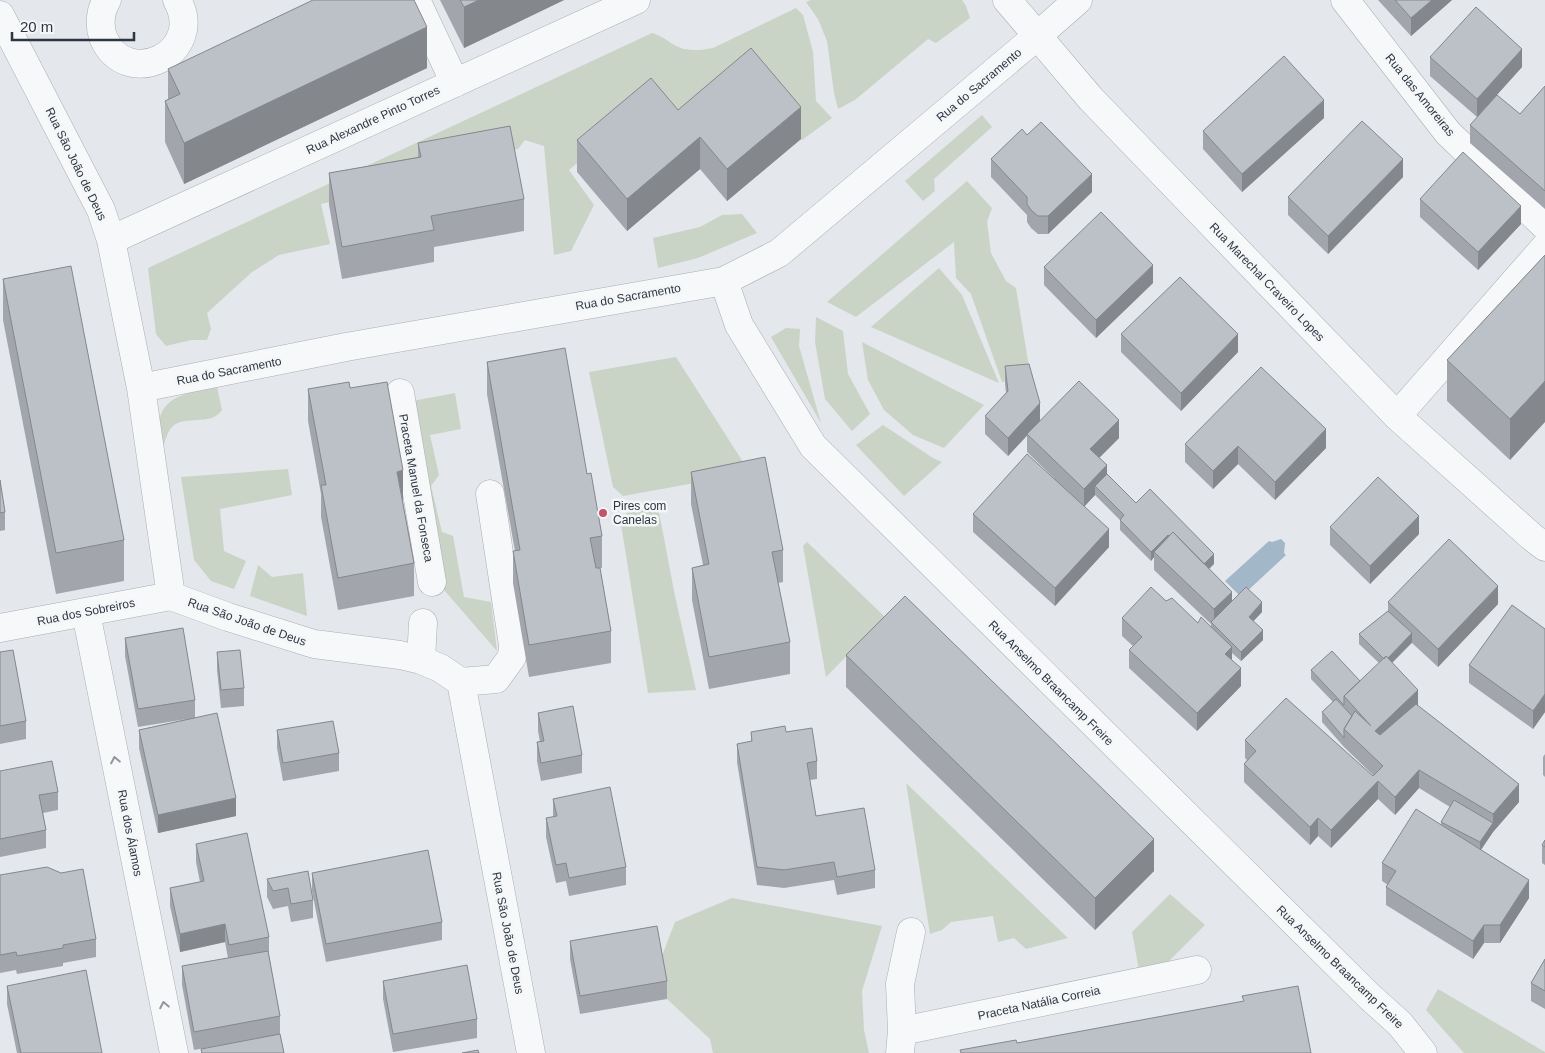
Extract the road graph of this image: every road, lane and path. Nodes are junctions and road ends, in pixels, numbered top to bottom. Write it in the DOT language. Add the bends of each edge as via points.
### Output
graph roads {
  1 [pos="107,0"];
  2 [pos="416,0"];
  3 [pos="636,0"];
  4 [pos="1007,0"];
  5 [pos="1078,0"];
  6 [pos="1345,0"];
  7 [pos="186,3"];
  8 [pos="0,15"];
  9 [pos="1036,37"];
  10 [pos="454,83"];
  11 [pos="1545,226"];
  12 [pos="111,240"];
  13 [pos="1545,247"];
  14 [pos="724,280"];
  15 [pos="141,388"];
  16 [pos="400,393"];
  17 [pos="1397,416"];
  18 [pos="490,494"];
  19 [pos="1545,547"];
  20 [pos="432,582"];
  21 [pos="171,596"];
  22 [pos="86,612"];
  23 [pos="423,623"];
  24 [pos="0,628"];
  25 [pos="420,660"];
  26 [pos="461,682"];
  27 [pos="911,932"];
  28 [pos="1197,970"];
  29 [pos="901,1042"];
  30 [pos="174,1053"];
  31 [pos="531,1053"];
  32 [pos="1423,1053"];
  1 -- 7 [label="street" via="100,17 106,44 115,54 141,64 154,63 176,47 182,35"];
  2 -- 10 [label="street"];
  3 -- 10 [label="street, Rua Alexandre Pinto Torres"];
  4 -- 9 [label="street, Rua Marechal Craveiro Lopes"];
  5 -- 9 [label="street"];
  6 -- 11 [label="street, Rua das Amoreiras" via="1448,132"];
  8 -- 12 [label="street, Rua São João de Deus" via="102,210"];
  9 -- 14 [label="street, Rua do Sacramento" via="779,253"];
  9 -- 17 [label="street, Rua Marechal Craveiro Lopes" via="1091,99"];
  10 -- 12 [label="street, Rua Alexandre Pinto Torres"];
  12 -- 15 [label="street, Rua São João de Deus"];
  13 -- 17 [label="street"];
  14 -- 15 [label="street, Rua do Sacramento" via="363,344"];
  14 -- 32 [label="street, Rua Anselmo Braancamp Freire" via="739,325 813,446 1370,998 1400,1024"];
  15 -- 21 [label="street, Rua São João de Deus"];
  16 -- 20 [label="street, Praceta Manuel da Fonseca"];
  17 -- 19 [label="street, Rua Marechal Craveiro Lopes"];
  18 -- 26 [label="street" via="514,645 512,657 496,679"];
  21 -- 22 [label="street, Rua dos Sobreiros"];
  21 -- 25 [label="street, Rua São João de Deus" via="314,644"];
  22 -- 24 [label="street, Rua dos Sobreiros"];
  30 -- 22 [label="street, Rua dos Álamos, one-way"];
  23 -- 25 [label="street"];
  25 -- 26 [label="street, Rua São João de Deus"];
  26 -- 31 [label="street, Rua São João de Deus"];
  27 -- 29 [label="street" via="900,984"];
  28 -- 29 [label="street, Praceta Natália Correia"];
}
